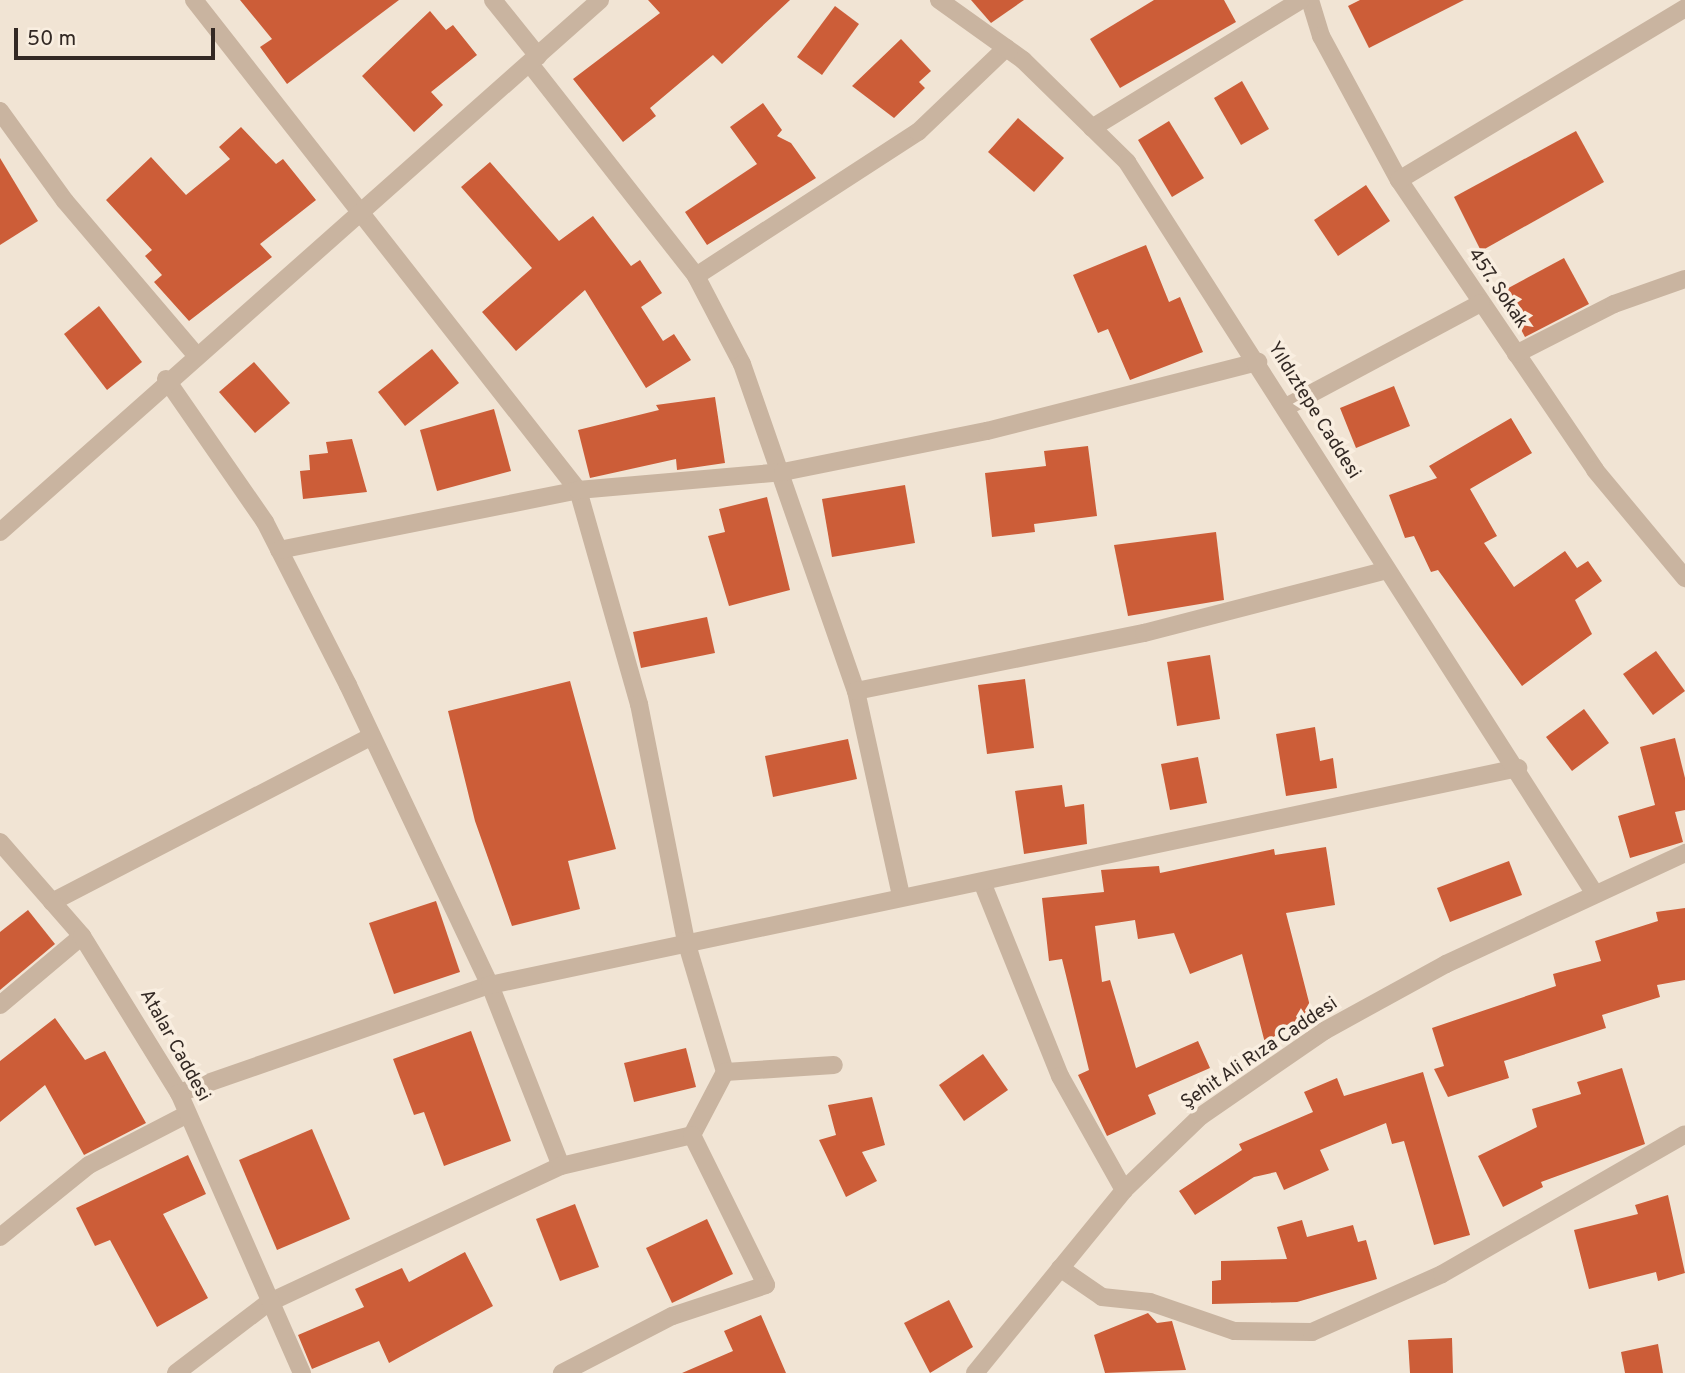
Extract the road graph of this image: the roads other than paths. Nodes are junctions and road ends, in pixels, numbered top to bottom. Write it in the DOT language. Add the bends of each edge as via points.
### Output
graph roads {
  1 [pos="194,0"];
  2 [pos="493,0"];
  3 [pos="600,0"];
  4 [pos="939,0"];
  5 [pos="1301,0"];
  6 [pos="1310,0"];
  7 [pos="1685,8"];
  8 [pos="1006,48"];
  9 [pos="534,60"];
  10 [pos="0,111"];
  11 [pos="1091,128"];
  12 [pos="1399,180"];
  13 [pos="362,211"];
  14 [pos="696,276"];
  15 [pos="1685,279"];
  16 [pos="1481,303"];
  17 [pos="195,354"];
  18 [pos="1516,354"];
  19 [pos="1258,362"];
  20 [pos="166,379"];
  21 [pos="1286,407"];
  22 [pos="783,472"];
  23 [pos="578,490"];
  24 [pos="0,532"];
  25 [pos="279,550"];
  26 [pos="1387,570"];
  27 [pos="1685,578"];
  28 [pos="856,691"];
  29 [pos="372,736"];
  30 [pos="1518,768"];
  31 [pos="0,842"];
  32 [pos="1685,853"];
  33 [pos="982,882"];
  34 [pos="1595,894"];
  35 [pos="901,895"];
  36 [pos="52,902"];
  37 [pos="82,936"];
  38 [pos="686,941"];
  39 [pos="490,985"];
  40 [pos="0,1004"];
  41 [pos="834,1065"];
  42 [pos="725,1072"];
  43 [pos="179,1093"];
  44 [pos="188,1114"];
  45 [pos="1685,1134"];
  46 [pos="692,1135"];
  47 [pos="561,1166"];
  48 [pos="1124,1190"];
  49 [pos="0,1237"];
  50 [pos="1060,1268"];
  51 [pos="268,1303"];
  52 [pos="176,1373"];
  53 [pos="302,1373"];
  54 [pos="562,1373"];
  55 [pos="975,1373"];
  1 -- 13 [label="street"];
  2 -- 9 [label="street"];
  3 -- 9 [label="street"];
  4 -- 8 [label="street, Yıldıztepe Caddesi"];
  5 -- 11 [label="street"];
  6 -- 12 [label="street, 457. Sokak" via="1321,36"];
  7 -- 12 [label="street"];
  8 -- 11 [label="street, Yıldıztepe Caddesi"];
  8 -- 14 [label="street" via="918,132"];
  9 -- 13 [label="street"];
  9 -- 14 [label="street"];
  10 -- 17 [label="street" via="65,201"];
  11 -- 19 [label="street, Yıldıztepe Caddesi" via="1127,162"];
  12 -- 16 [label="street, 457. Sokak"];
  13 -- 17 [label="street"];
  13 -- 23 [label="street"];
  14 -- 22 [label="street" via="742,364"];
  15 -- 18 [label="street" via="1614,304"];
  16 -- 18 [label="street, 457. Sokak"];
  16 -- 21 [label="street"];
  17 -- 20 [label="street"];
  18 -- 27 [label="street, 457. Sokak" via="1595,470"];
  19 -- 21 [label="street, Yıldıztepe Caddesi"];
  19 -- 22 [label="street" via="987,431"];
  20 -- 24 [label="street"];
  20 -- 25 [label="street"];
  21 -- 26 [label="street, Yıldıztepe Caddesi"];
  22 -- 23 [label="street"];
  22 -- 28 [label="street"];
  23 -- 25 [label="street"];
  23 -- 38 [label="street" via="639,704"];
  25 -- 29 [label="street"];
  26 -- 28 [label="street" via="1143,633"];
  26 -- 30 [label="street, Yıldıztepe Caddesi"];
  28 -- 35 [label="street"];
  29 -- 36 [label="street"];
  29 -- 39 [label="street"];
  30 -- 33 [label="street" via="1247,821"];
  30 -- 34 [label="street, Yıldıztepe Caddesi"];
  31 -- 36 [label="street, Atalar Caddesi"];
  32 -- 34 [label="street, Şehit Ali Rıza Caddesi"];
  33 -- 35 [label="street"];
  33 -- 48 [label="street" via="1060,1076"];
  34 -- 48 [label="street, Şehit Ali Rıza Caddesi" via="1324,1031 1201,1116"];
  35 -- 38 [label="street"];
  36 -- 37 [label="street, Atalar Caddesi"];
  37 -- 40 [label="street"];
  37 -- 43 [label="street, Atalar Caddesi"];
  38 -- 39 [label="street"];
  38 -- 42 [label="street"];
  39 -- 43 [label="street"];
  39 -- 47 [label="street"];
  41 -- 42 [label="street"];
  42 -- 46 [label="street"];
  43 -- 44 [label="street, Atalar Caddesi"];
  44 -- 49 [label="street" via="89,1165"];
  44 -- 51 [label="street, Atalar Caddesi"];
  45 -- 50 [label="street" via="1442,1274 1312,1332 1234,1331 1150,1301 1102,1297"];
  46 -- 47 [label="street"];
  46 -- 54 [label="street" via="766,1285 672,1316"];
  47 -- 51 [label="street"];
  48 -- 50 [label="street, Şehit Ali Rıza Caddesi"];
  50 -- 55 [label="street, Şehit Ali Rıza Caddesi"];
  51 -- 52 [label="street"];
  51 -- 53 [label="street, Atalar Caddesi"];
}
